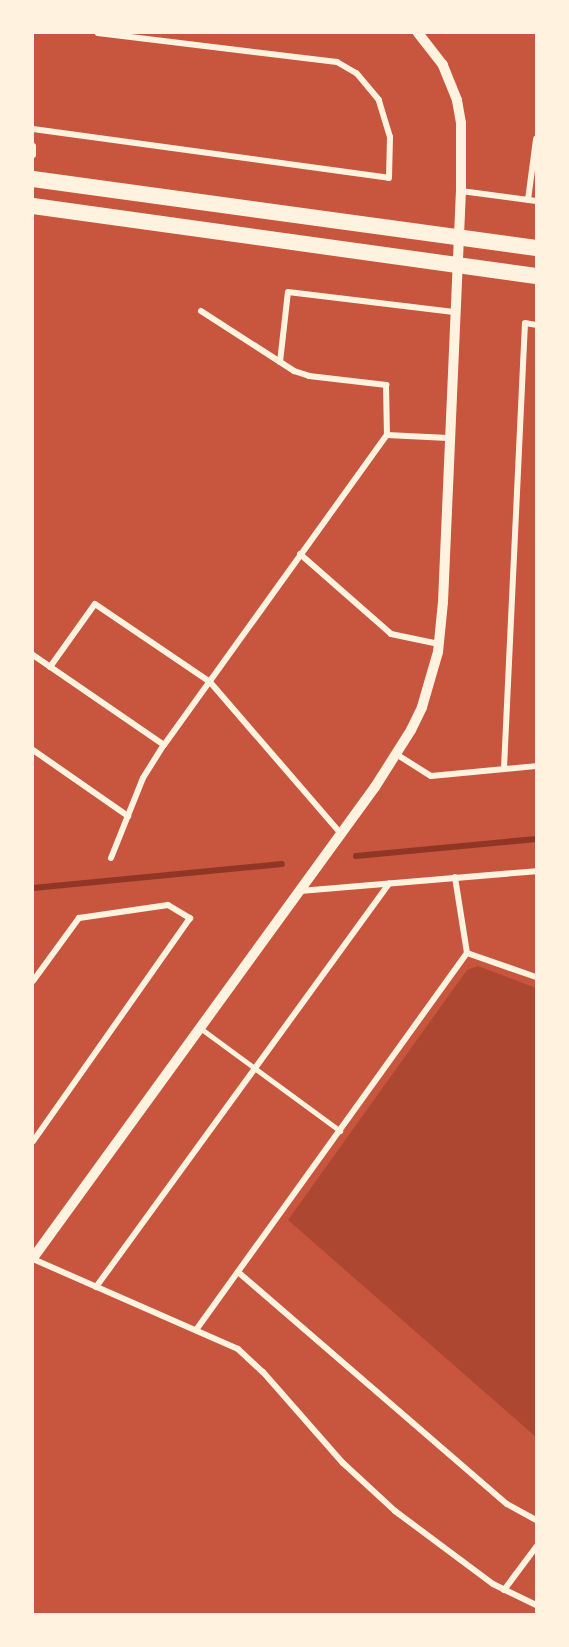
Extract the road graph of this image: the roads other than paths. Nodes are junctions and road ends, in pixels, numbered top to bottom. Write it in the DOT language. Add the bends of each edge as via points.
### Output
graph roads {
  1 [pos="98,33"];
  2 [pos="418,33"];
  3 [pos="33,129"];
  4 [pos="536,139"];
  5 [pos="33,146"];
  6 [pos="33,153"];
  7 [pos="33,179"];
  8 [pos="461,190"];
  9 [pos="532,201"];
  10 [pos="33,206"];
  11 [pos="536,248"];
  12 [pos="536,276"];
  13 [pos="454,307"];
  14 [pos="201,311"];
  15 [pos="536,325"];
  16 [pos="280,362"];
  17 [pos="387,435"];
  18 [pos="448,438"];
  19 [pos="300,554"];
  20 [pos="439,644"];
  21 [pos="33,656"];
  22 [pos="50,667"];
  23 [pos="210,682"];
  24 [pos="164,745"];
  25 [pos="33,750"];
  26 [pos="396,754"];
  27 [pos="536,766"];
  28 [pos="504,768"];
  29 [pos="128,816"];
  30 [pos="341,834"];
  31 [pos="111,858"];
  32 [pos="536,871"];
  33 [pos="455,878"];
  34 [pos="389,883"];
  35 [pos="300,891"];
  36 [pos="467,953"];
  37 [pos="536,977"];
  38 [pos="33,981"];
  39 [pos="200,1028"];
  40 [pos="255,1068"];
  41 [pos="340,1131"];
  42 [pos="33,1141"];
  43 [pos="33,1258"];
  44 [pos="238,1272"];
  45 [pos="96,1287"];
  46 [pos="196,1330"];
  47 [pos="536,1520"];
  48 [pos="536,1547"];
  49 [pos="504,1590"];
  50 [pos="536,1605"];
  1 -- 3 [label="street" via="337,63 356,73 379,100 390,137 389,177"];
  2 -- 8 [label="street" via="443,65 457,99"];
  4 -- 9 [label="street"];
  5 -- 6 [label="street"];
  7 -- 11 [label="highway"];
  8 -- 9 [label="street"];
  8 -- 13 [label="street"];
  10 -- 12 [label="highway"];
  13 -- 16 [label="street" via="288,292"];
  13 -- 18 [label="street"];
  14 -- 16 [label="street"];
  15 -- 28 [label="street" via="525,323"];
  16 -- 17 [label="street" via="309,376 386,385"];
  17 -- 18 [label="street"];
  17 -- 19 [label="street"];
  18 -- 20 [label="street"];
  19 -- 20 [label="street" via="391,634"];
  19 -- 23 [label="street"];
  20 -- 26 [label="street" via="422,707"];
  21 -- 22 [label="street"];
  22 -- 23 [label="street" via="95,604"];
  22 -- 24 [label="street"];
  23 -- 24 [label="street"];
  23 -- 30 [label="street"];
  24 -- 29 [label="street" via="143,778"];
  25 -- 29 [label="street"];
  26 -- 28 [label="street" via="431,776"];
  26 -- 30 [label="street"];
  27 -- 28 [label="street"];
  29 -- 31 [label="street"];
  30 -- 35 [label="street"];
  32 -- 33 [label="street"];
  33 -- 34 [label="street"];
  33 -- 36 [label="street"];
  34 -- 35 [label="street"];
  34 -- 40 [label="street"];
  35 -- 39 [label="street"];
  36 -- 37 [label="street"];
  36 -- 41 [label="street"];
  38 -- 42 [label="street" via="78,918 168,905 190,918"];
  39 -- 40 [label="street"];
  39 -- 43 [label="street"];
  40 -- 41 [label="street"];
  40 -- 45 [label="street"];
  41 -- 44 [label="street"];
  43 -- 45 [label="street"];
  44 -- 46 [label="street"];
  44 -- 47 [label="street" via="507,1504"];
  45 -- 46 [label="street"];
  46 -- 49 [label="street" via="238,1349 263,1371 343,1463 395,1511"];
  48 -- 49 [label="street"];
  49 -- 50 [label="street"];
}
